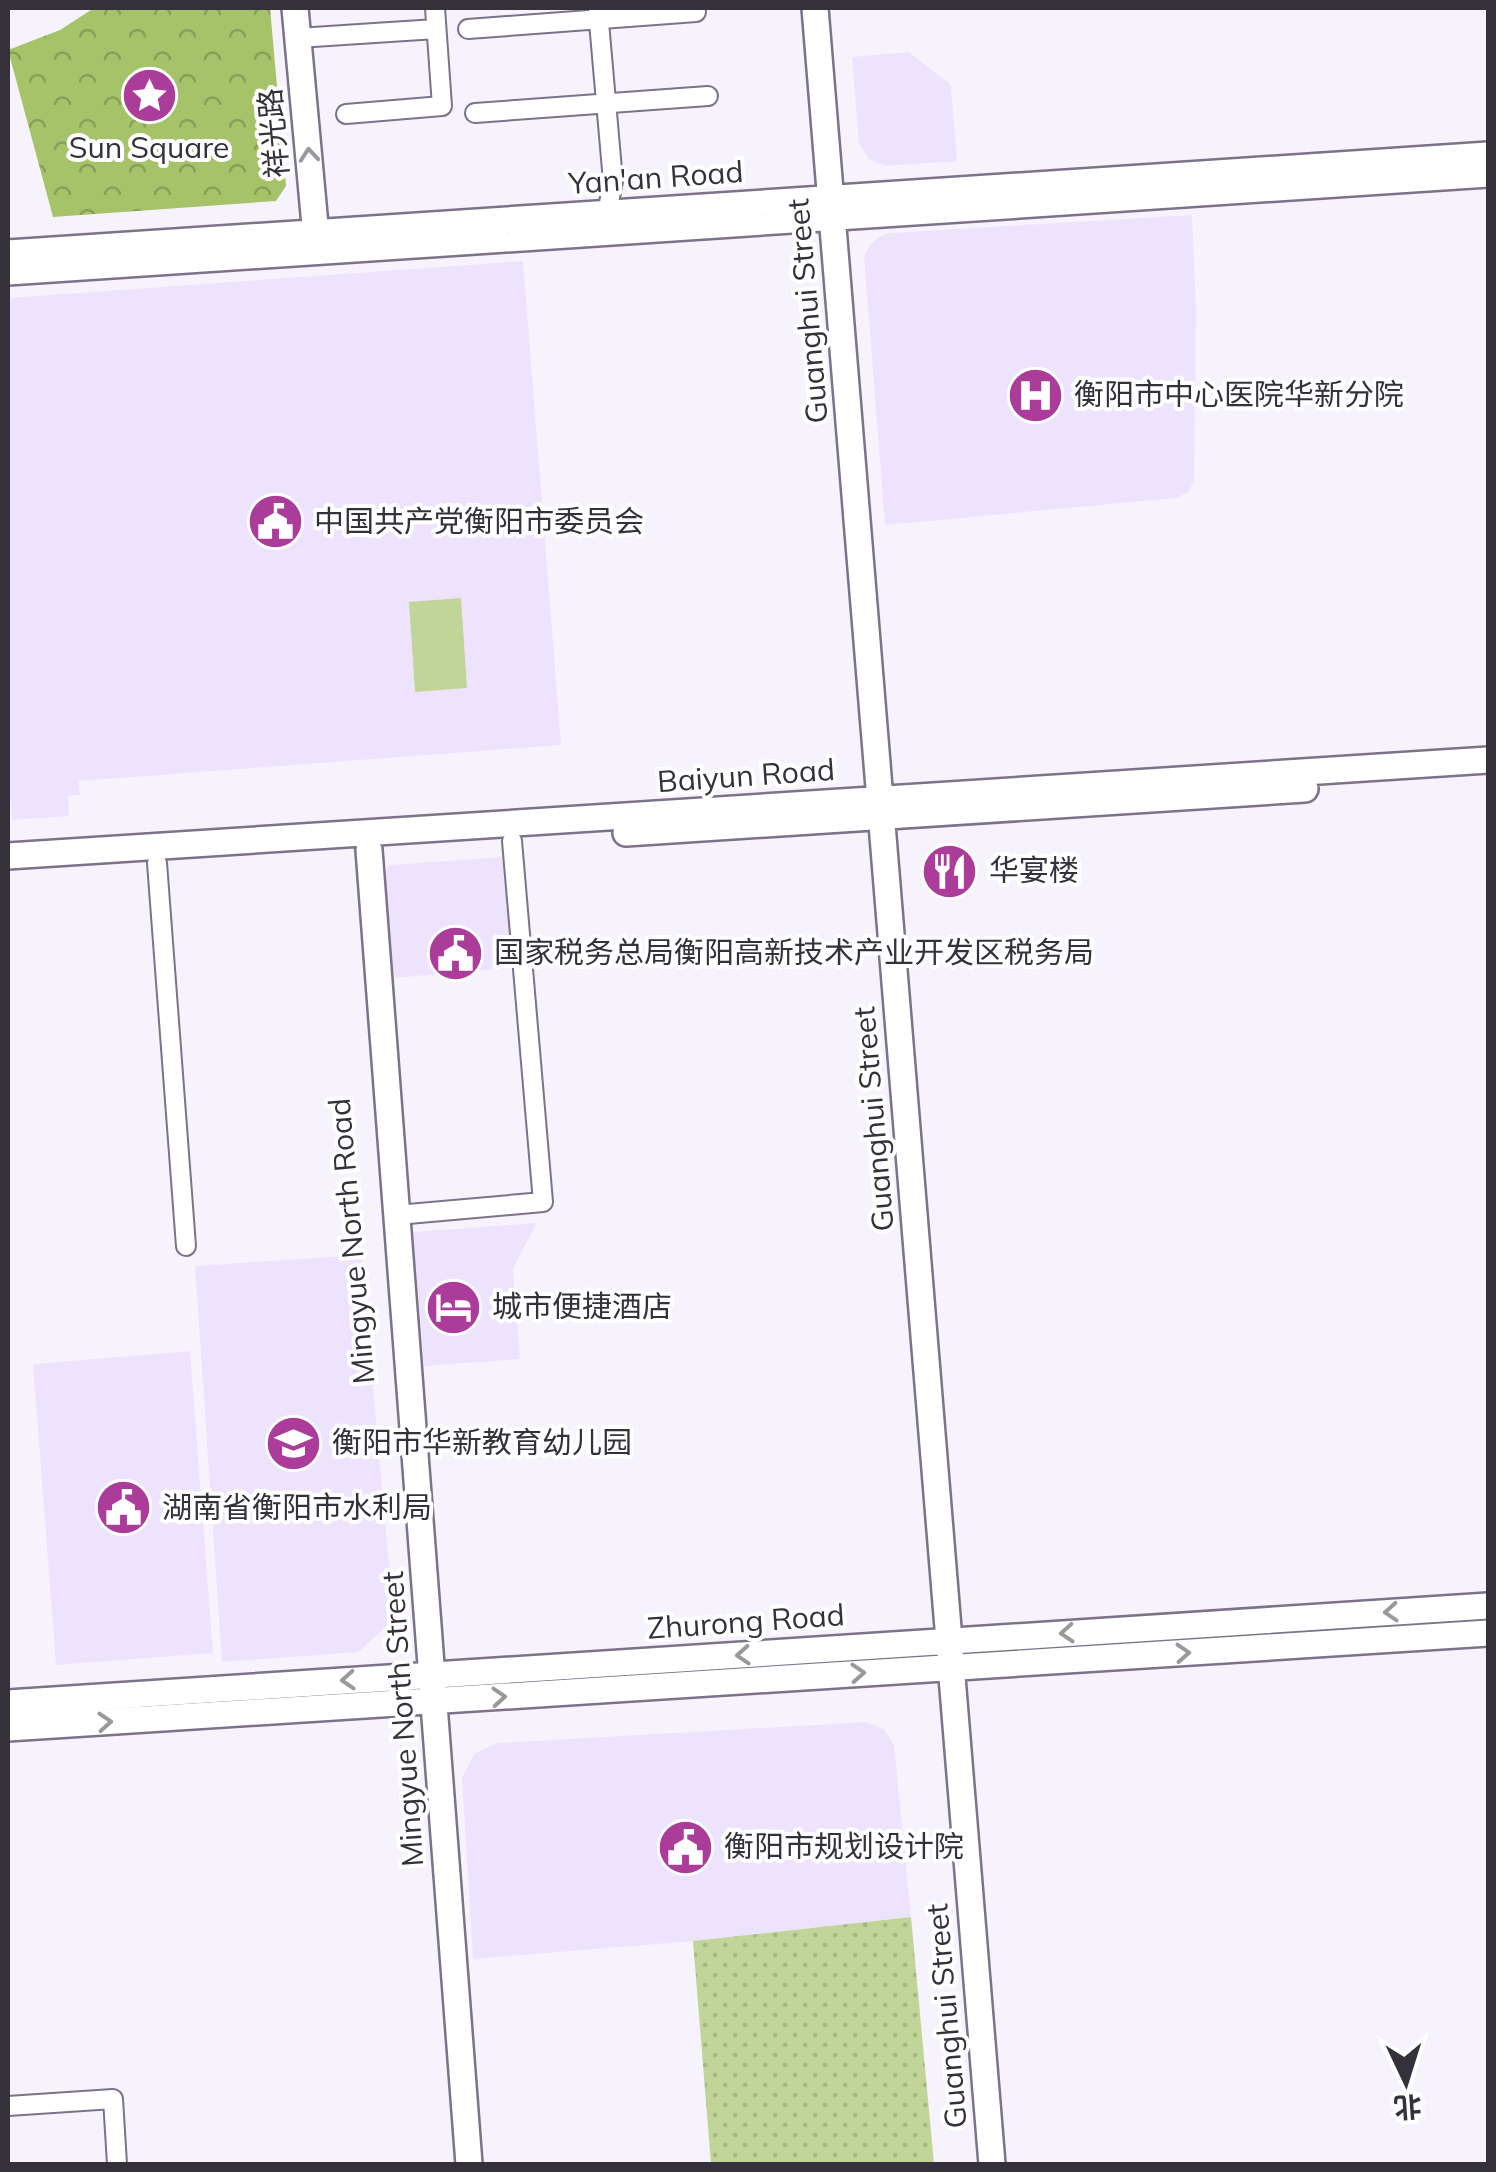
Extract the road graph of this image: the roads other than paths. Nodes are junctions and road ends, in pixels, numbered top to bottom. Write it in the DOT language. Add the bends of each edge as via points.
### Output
graph roads {
  1 [pos="295,8"];
  2 [pos="435,8"];
  3 [pos="804,8"];
  4 [pos="816,8"];
  5 [pos="696,12"];
  6 [pos="598,13"];
  7 [pos="436,29"];
  8 [pos="468,29"];
  9 [pos="298,38"];
  10 [pos="708,96"];
  11 [pos="605,104"];
  12 [pos="475,113"];
  13 [pos="346,114"];
  14 [pos="1488,155"];
  15 [pos="1488,174"];
  16 [pos="826,209"];
  17 [pos="606,214"];
  18 [pos="316,242"];
  19 [pos="8,253"];
  20 [pos="8,272"];
  21 [pos="1488,760"];
  22 [pos="1488,777"];
  23 [pos="875,809"];
  24 [pos="512,840"];
  25 [pos="361,850"];
  26 [pos="8,856"];
  27 [pos="157,863"];
  28 [pos="8,872"];
  29 [pos="397,1215"];
  30 [pos="186,1246"];
  31 [pos="1488,1606"];
  32 [pos="1488,1633"];
  33 [pos="943,1641"];
  34 [pos="945,1668"];
  35 [pos="427,1688"];
  36 [pos="8,1703"];
  37 [pos="8,1728"];
  38 [pos="8,2106"];
  39 [pos="115,2164"];
  40 [pos="460,2164"];
  41 [pos="469,2164"];
  42 [pos="979,2164"];
  43 [pos="992,2164"];
  1 -- 9 [label="main road, 祥光路"];
  2 -- 7 [label="street"];
  3 -- 16 [label="main road, Guanghui Street"];
  4 -- 16 [label="main road, Guanghui Street"];
  5 -- 6 [label="street"];
  6 -- 8 [label="street"];
  6 -- 11 [label="street"];
  7 -- 9 [label="street"];
  7 -- 13 [label="street" via="442,106"];
  18 -- 9 [label="main road, 祥光路, one-way"];
  10 -- 11 [label="street"];
  11 -- 12 [label="street"];
  11 -- 17 [label="street" via="613,181"];
  14 -- 16 [label="main road, Yan'an Road"];
  15 -- 16 [label="main road, Yan'an Road"];
  16 -- 17 [label="main road, Yan'an Road"];
  16 -- 18 [label="main road, Yan'an Road"];
  16 -- 23 [label="main road, Guanghui Street"];
  17 -- 18 [label="main road, Yan'an Road"];
  18 -- 19 [label="main road, Yan'an Road"];
  18 -- 20 [label="main road, Yan'an Road"];
  21 -- 23 [label="main road, Baiyun Road"];
  22 -- 23 [label="main road, Baiyun Road"];
  23 -- 24 [label="main road, Baiyun Road"];
  23 -- 26 [label="main road, Baiyun Road"];
  23 -- 33 [label="main road, Guanghui Street"];
  24 -- 25 [label="main road, Baiyun Road"];
  24 -- 29 [label="street" via="543,1202"];
  25 -- 27 [label="main road, Baiyun Road"];
  25 -- 29 [label="main road, Mingyue North Street"];
  25 -- 35 [label="main road, Mingyue North Road"];
  27 -- 28 [label="main road, Baiyun Road"];
  27 -- 30 [label="street"];
  29 -- 35 [label="main road, Mingyue North Street"];
  31 -- 33 [label="main road, Zhurong Road, one-way"];
  34 -- 32 [label="main road, Zhurong Road, one-way"];
  33 -- 34 [label="main road, Guanghui Street"];
  33 -- 35 [label="main road, Zhurong Road, one-way"];
  35 -- 34 [label="main road, Zhurong Road, one-way"];
  34 -- 42 [label="main road, Guanghui Street"];
  34 -- 43 [label="main road, Guanghui Street"];
  35 -- 36 [label="main road, Zhurong Road, one-way"];
  37 -- 35 [label="main road, Zhurong Road, one-way"];
  35 -- 40 [label="main road, Mingyue North Road"];
  35 -- 41 [label="main road, Mingyue North Street"];
  38 -- 39 [label="street" via="112,2098"];
}
